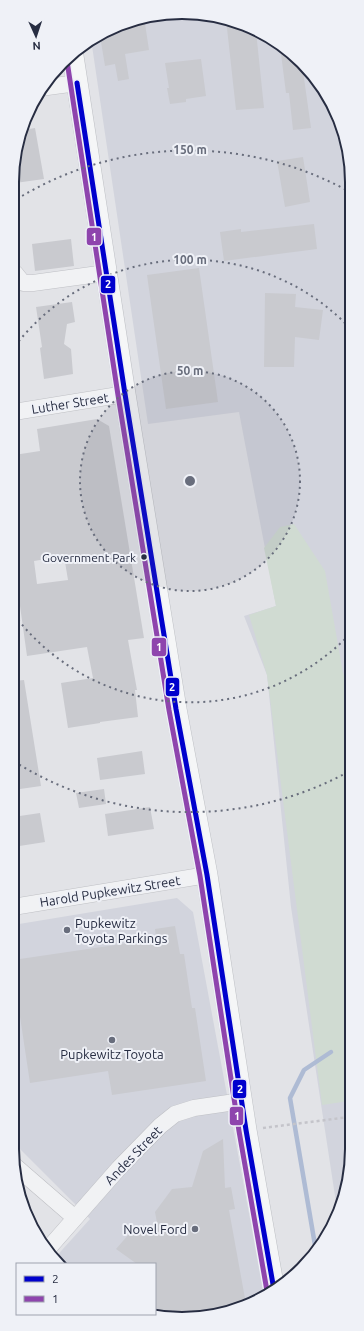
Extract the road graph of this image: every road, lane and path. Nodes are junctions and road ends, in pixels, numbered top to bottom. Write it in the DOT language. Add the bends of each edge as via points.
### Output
graph roads {
  1 [pos="74,60"];
  2 [pos="77,83"];
  3 [pos="50,87"];
  4 [pos="106,273"];
  5 [pos="19,278"];
  6 [pos="125,394"];
  7 [pos="19,411"];
  8 [pos="207,875"];
  9 [pos="19,906"];
  10 [pos="242,1101"];
  11 [pos="345,1118"];
  12 [pos="246,1130"];
  13 [pos="20,1170"];
  14 [pos="75,1218"];
  15 [pos="51,1246"];
  16 [pos="273,1285"];
  1 -- 2 [label="main road"];
  2 -- 3 [label="street"];
  2 -- 4 [label="main road"];
  4 -- 5 [label="street" via="33,283 23,283"];
  4 -- 6 [label="main road"];
  6 -- 7 [label="street, Luther Street"];
  6 -- 8 [label="main road" via="176,709"];
  8 -- 9 [label="street, Harold Pupkewitz Street"];
  8 -- 10 [label="main road"];
  10 -- 12 [label="main road"];
  10 -- 14 [label="street, Andes Street" via="194,1108 175,1114 119,1168"];
  11 -- 12 [label="path"];
  12 -- 16 [label="main road"];
  13 -- 14 [label="street"];
  14 -- 15 [label="street, Andes Street"];
}
